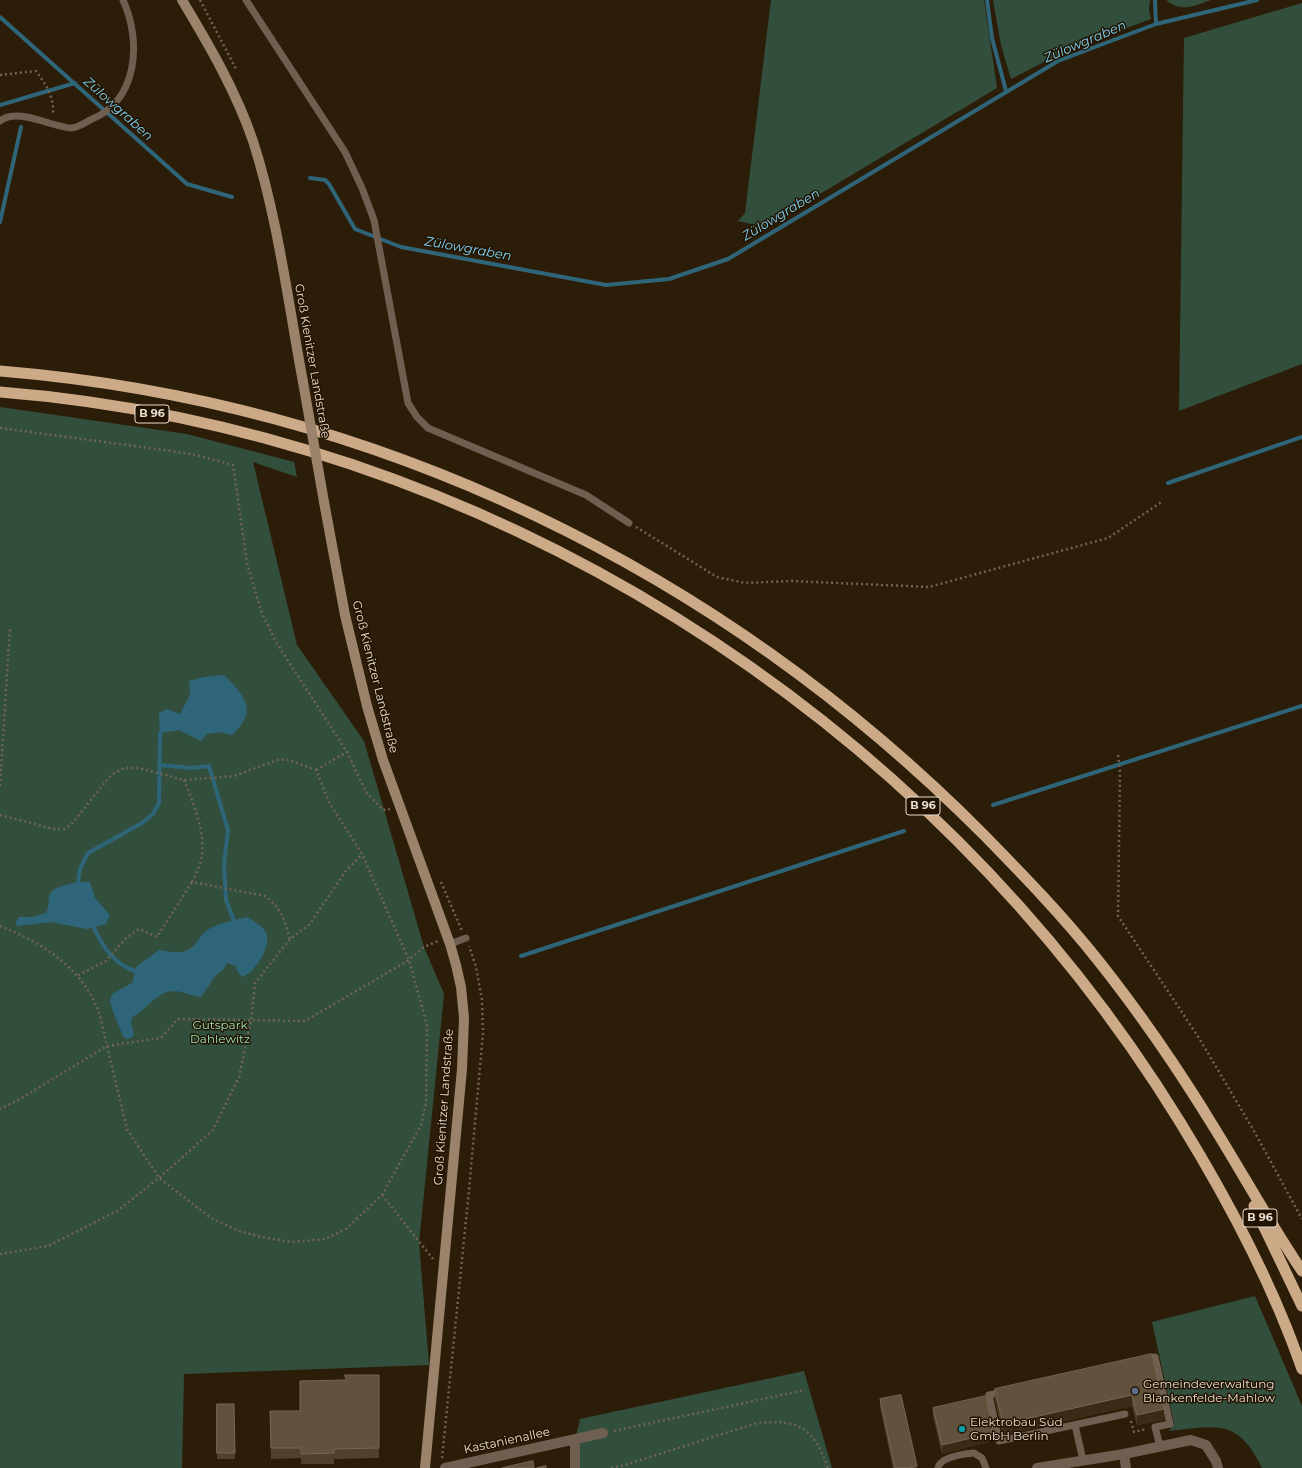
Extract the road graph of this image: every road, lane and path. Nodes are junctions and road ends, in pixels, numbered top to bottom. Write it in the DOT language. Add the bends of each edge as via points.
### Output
graph roads {
  1 [pos="123,0"];
  2 [pos="182,0"];
  3 [pos="246,0"];
  4 [pos="0,75"];
  5 [pos="0,121"];
  6 [pos="51,122"];
  7 [pos="0,371"];
  8 [pos="0,392"];
  9 [pos="0,428"];
  10 [pos="1163,502"];
  11 [pos="629,523"];
  12 [pos="10,627"];
  13 [pos="347,752"];
  14 [pos="1118,755"];
  15 [pos="316,770"];
  16 [pos="184,780"];
  17 [pos="0,786"];
  18 [pos="399,808"];
  19 [pos="0,815"];
  20 [pos="362,854"];
  21 [pos="438,876"];
  22 [pos="192,882"];
  23 [pos="0,926"];
  24 [pos="290,938"];
  25 [pos="466,938"];
  26 [pos="449,941"];
  27 [pos="409,960"];
  28 [pos="78,975"];
  29 [pos="251,1020"];
  30 [pos="107,1046"];
  31 [pos="0,1109"];
  32 [pos="1216,1130"];
  33 [pos="159,1178"];
  34 [pos="382,1195"];
  35 [pos="1302,1219"];
  36 [pos="0,1254"];
  37 [pos="444,1271"];
  38 [pos="1302,1271"];
  39 [pos="1302,1306"];
  40 [pos="1134,1362"];
  41 [pos="1302,1368"];
  42 [pos="805,1390"];
  43 [pos="1012,1390"];
  44 [pos="1125,1414"];
  45 [pos="1075,1425"];
  46 [pos="1155,1427"];
  47 [pos="603,1434"];
  48 [pos="575,1440"];
  49 [pos="1160,1446"];
  50 [pos="1124,1454"];
  51 [pos="1083,1460"];
  52 [pos="443,1465"];
  53 [pos="425,1468"];
  54 [pos="575,1468"];
  55 [pos="611,1468"];
  56 [pos="828,1468"];
  57 [pos="938,1468"];
  58 [pos="986,1468"];
  59 [pos="1037,1468"];
  60 [pos="1126,1468"];
  61 [pos="1218,1468"];
  1 -- 6 [label="lane" via="133,38 134,65 120,97 102,116 72,128"];
  2 -- 18 [label="main road, Groß Kienitzer Landstraße, bridge" via="233,91 253,140 267,191 355,661"];
  3 -- 11 [label="lane" via="345,152 362,188 374,220 408,403 417,417 428,428 586,495"];
  4 -- 6 [label="path" via="36,71 49,88 52,97"];
  5 -- 6 [label="lane" via="18,117"];
  7 -- 32 [label="highway, B 96" via="72,378 186,397 334,437 422,467 518,506 590,542 685,595 771,653 898,754 1048,899 1128,999 1177,1068"];
  8 -- 41 [label="highway, B 96" via="106,405 190,421 300,449 414,487 512,528 582,563 754,668 820,717 913,796 999,883 1077,973 1120,1030 1199,1152 1252,1250 1288,1328"];
  9 -- 13 [label="path" via="196,455 233,465 247,562 261,611 280,648"];
  10 -- 11 [label="path" via="1108,538 929,587 791,580 745,583 717,577"];
  12 -- 17 [label="path"];
  13 -- 15 [label="path"];
  13 -- 18 [label="path" via="366,792 383,810"];
  14 -- 35 [label="path" via="1118,916 1199,1038"];
  15 -- 16 [label="path" via="289,760 280,760 234,776"];
  15 -- 20 [label="path" via="330,804"];
  16 -- 19 [label="path" via="139,768 124,768 112,775 71,825 64,829 53,829"];
  16 -- 22 [label="path" via="200,829 200,864"];
  18 -- 26 [label="main road, Groß Kienitzer Landstraße"];
  20 -- 24 [label="path" via="341,878 309,925"];
  20 -- 27 [label="path"];
  21 -- 25 [label="path"];
  22 -- 24 [label="path" via="265,896 284,916"];
  22 -- 28 [label="path" via="157,937 140,929 125,939 106,961"];
  23 -- 28 [label="path" via="53,953"];
  24 -- 29 [label="path" via="255,983"];
  25 -- 26 [label="lane"];
  25 -- 52 [label="path" via="482,1000 482,1033"];
  26 -- 27 [label="path" via="424,947"];
  26 -- 37 [label="main road, Groß Kienitzer Landstraße" via="461,987 464,1047"];
  27 -- 29 [label="path" via="305,1021"];
  27 -- 34 [label="path" via="427,1025 426,1104 421,1125"];
  28 -- 30 [label="path" via="98,1010"];
  29 -- 30 [label="path" via="178,1019 161,1038"];
  29 -- 33 [label="path" via="239,1077 213,1130"];
  30 -- 31 [label="path"];
  30 -- 33 [label="path" via="127,1129"];
  32 -- 38 [label="highway"];
  32 -- 39 [label="highway, B 96"];
  33 -- 34 [label="path" via="211,1218 239,1231 292,1242 326,1239 346,1229"];
  33 -- 36 [label="path" via="117,1211 48,1246"];
  34 -- 37 [label="path"];
  37 -- 53 [label="main road, Groß Kienitzer Landstraße"];
  40 -- 46 [label="lane" via="1155,1357 1170,1424"];
  42 -- 47 [label="path"];
  43 -- 45 [label="lane" via="989,1395 999,1441"];
  44 -- 45 [label="lane"];
  44 -- 46 [label="path" via="1130,1413 1134,1432"];
  45 -- 51 [label="lane"];
  46 -- 49 [label="lane"];
  47 -- 48 [label="street, Kastanienallee"];
  48 -- 52 [label="street, Kastanienallee"];
  48 -- 54 [label="street"];
  49 -- 50 [label="street"];
  49 -- 61 [label="street" via="1191,1440 1206,1445"];
  50 -- 51 [label="street"];
  50 -- 60 [label="street"];
  51 -- 59 [label="street"];
  55 -- 56 [label="path" via="757,1423 778,1421 800,1426 813,1436"];
  57 -- 58 [label="lane" via="943,1460 974,1453 982,1458"];
}
